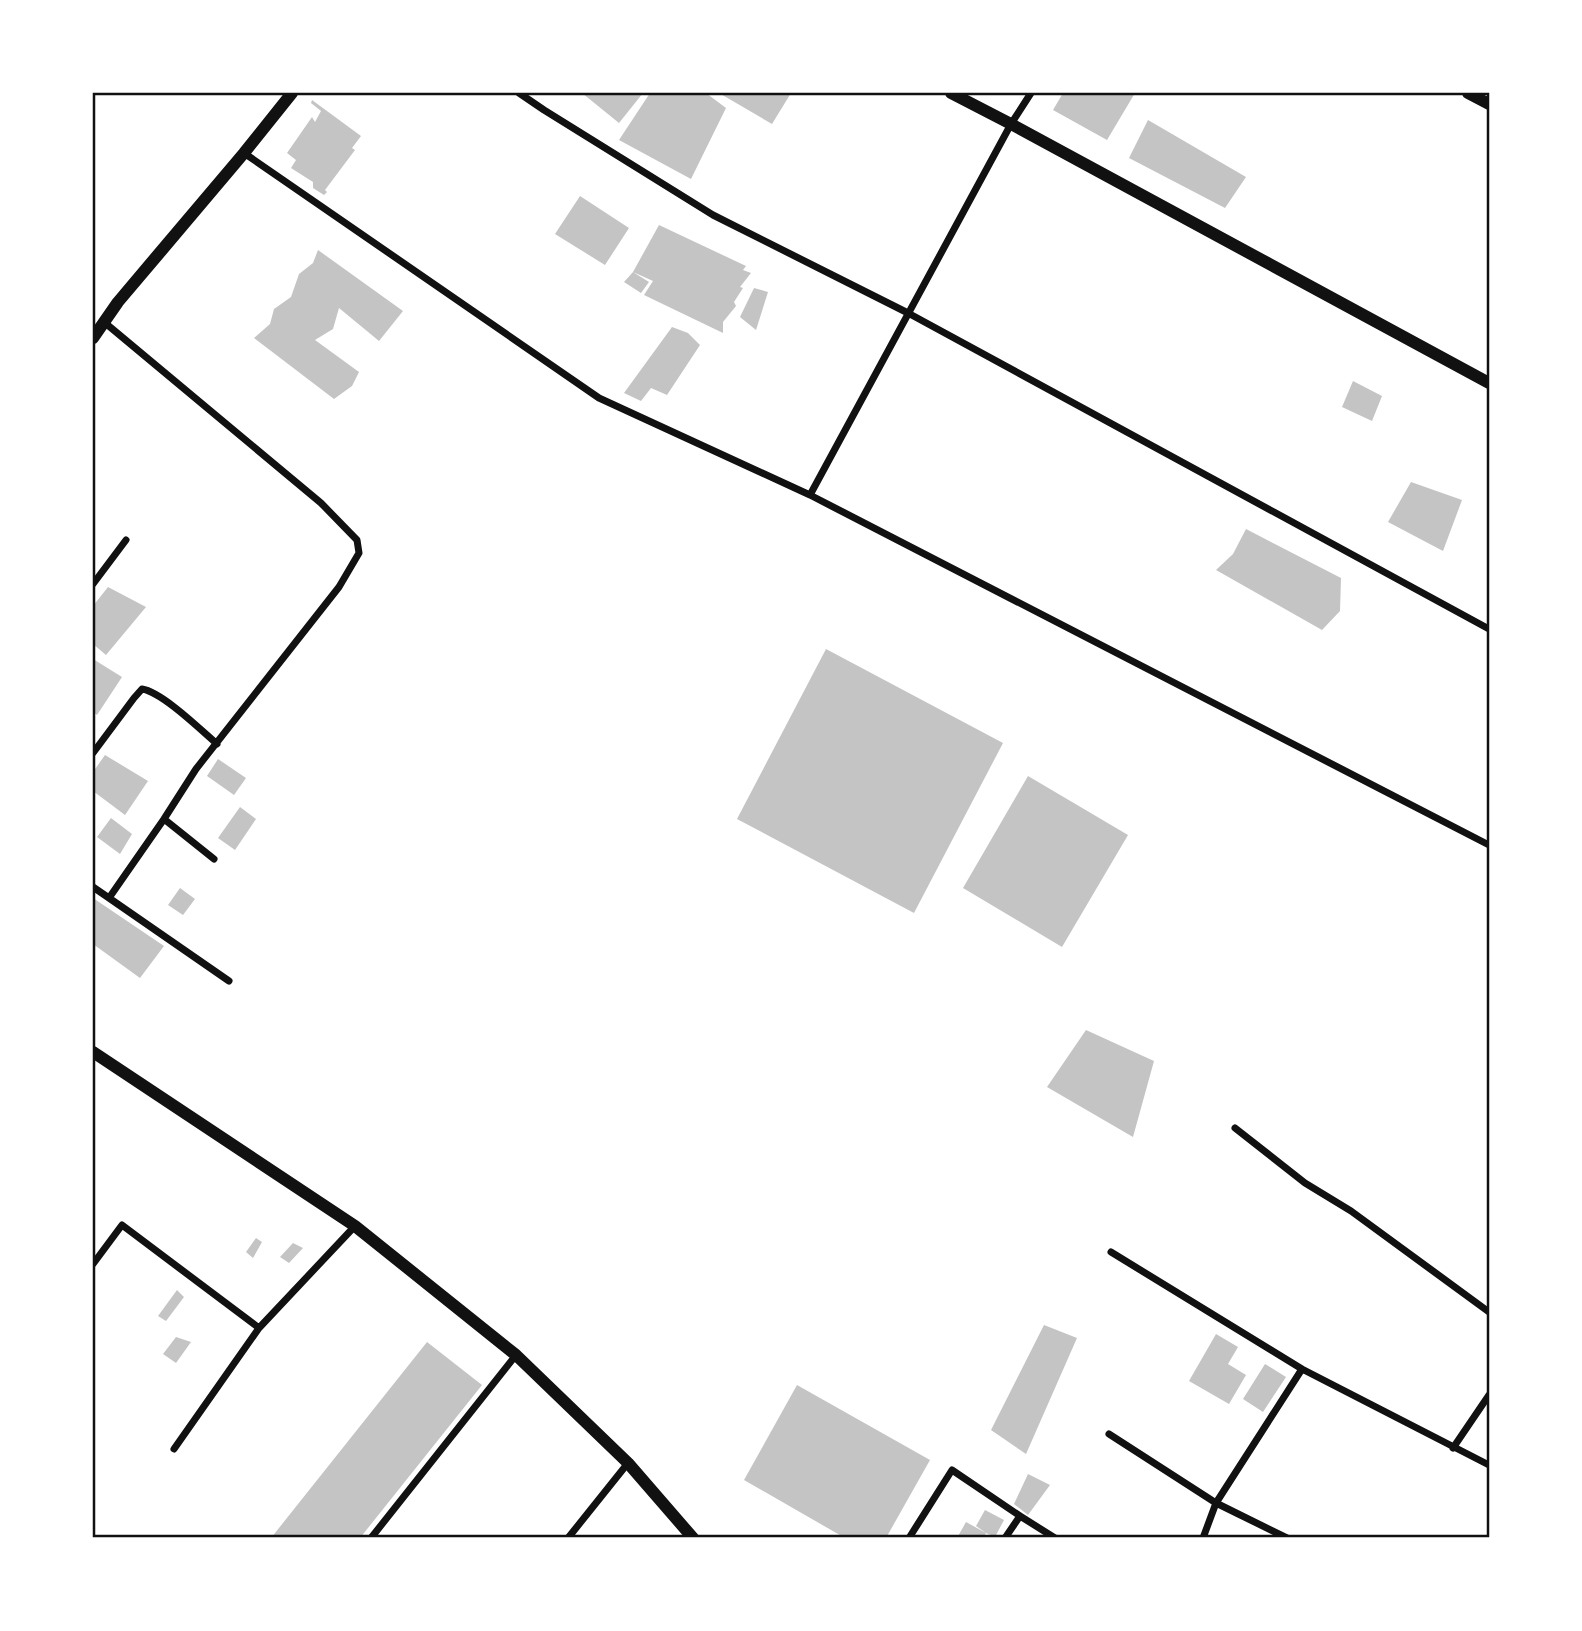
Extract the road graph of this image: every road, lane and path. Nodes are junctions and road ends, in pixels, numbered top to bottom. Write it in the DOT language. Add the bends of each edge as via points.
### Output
graph roads {
  1 [pos="292,93"];
  2 [pos="519,93"];
  3 [pos="951,93"];
  4 [pos="1031,93"];
  5 [pos="1468,93"];
  6 [pos="1489,104"];
  7 [pos="1012,124"];
  8 [pos="244,153"];
  9 [pos="908,313"];
  10 [pos="104,322"];
  11 [pos="93,338"];
  12 [pos="1489,383"];
  13 [pos="810,495"];
  14 [pos="127,540"];
  15 [pos="93,584"];
  16 [pos="1489,629"];
  17 [pos="217,744"];
  18 [pos="93,753"];
  19 [pos="164,819"];
  20 [pos="1489,845"];
  21 [pos="214,859"];
  22 [pos="93,887"];
  23 [pos="109,898"];
  24 [pos="229,981"];
  25 [pos="93,1052"];
  26 [pos="1235,1128"];
  27 [pos="355,1226"];
  28 [pos="1111,1252"];
  29 [pos="93,1264"];
  30 [pos="1489,1312"];
  31 [pos="258,1328"];
  32 [pos="516,1354"];
  33 [pos="1302,1369"];
  34 [pos="1489,1395"];
  35 [pos="1110,1434"];
  36 [pos="1453,1448"];
  37 [pos="174,1449"];
  38 [pos="628,1463"];
  39 [pos="1489,1465"];
  40 [pos="1216,1503"];
  41 [pos="1020,1516"];
  42 [pos="370,1538"];
  43 [pos="568,1538"];
  44 [pos="693,1538"];
  45 [pos="909,1538"];
  46 [pos="1005,1538"];
  47 [pos="1055,1538"];
  48 [pos="1203,1538"];
  49 [pos="1287,1538"];
  1 -- 8 [label="street"];
  2 -- 9 [label="street" via="713,215"];
  3 -- 7 [label="street"];
  4 -- 7 [label="street"];
  5 -- 6 [label="street"];
  7 -- 9 [label="street"];
  7 -- 12 [label="street"];
  8 -- 10 [label="street"];
  8 -- 13 [label="street" via="599,398"];
  9 -- 13 [label="street"];
  9 -- 16 [label="street"];
  10 -- 11 [label="street"];
  10 -- 17 [label="street" via="321,503 357,540 359,553 339,586"];
  13 -- 20 [label="street"];
  14 -- 15 [label="street"];
  17 -- 18 [label="street" via="142,689"];
  17 -- 19 [label="street"];
  19 -- 21 [label="street"];
  19 -- 23 [label="street"];
  22 -- 23 [label="street"];
  23 -- 24 [label="street"];
  25 -- 27 [label="street"];
  26 -- 30 [label="street"];
  27 -- 31 [label="street"];
  27 -- 32 [label="street"];
  28 -- 33 [label="street"];
  29 -- 31 [label="street" via="122,1225"];
  31 -- 37 [label="street"];
  32 -- 38 [label="street"];
  32 -- 42 [label="street"];
  33 -- 36 [label="street"];
  33 -- 40 [label="street"];
  34 -- 36 [label="street"];
  35 -- 40 [label="street"];
  36 -- 39 [label="street"];
  38 -- 43 [label="street"];
  38 -- 44 [label="street"];
  40 -- 48 [label="street"];
  40 -- 49 [label="street"];
  41 -- 45 [label="street" via="952,1470"];
  41 -- 46 [label="street"];
  41 -- 47 [label="street"];
}
